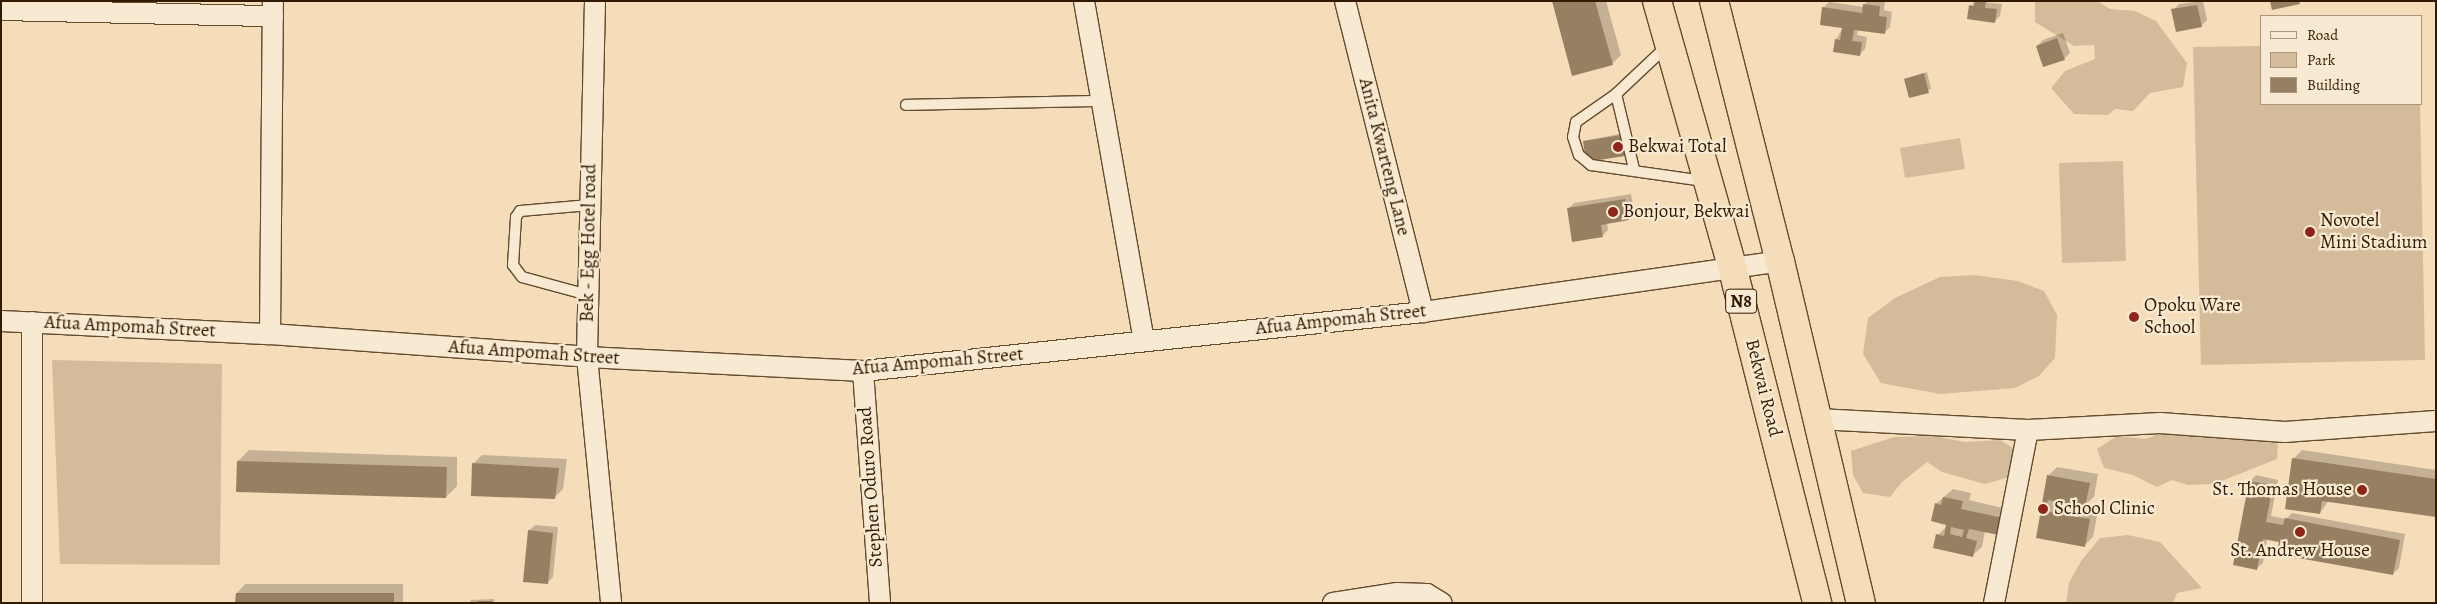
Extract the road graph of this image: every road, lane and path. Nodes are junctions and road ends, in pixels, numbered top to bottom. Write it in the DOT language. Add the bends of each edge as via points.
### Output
graph roads {
  1 [pos="596,1"];
  2 [pos="1084,1"];
  3 [pos="1345,1"];
  4 [pos="1657,1"];
  5 [pos="1714,1"];
  6 [pos="273,9"];
  7 [pos="1,10"];
  8 [pos="1668,46"];
  9 [pos="1616,94"];
  10 [pos="1102,100"];
  11 [pos="906,105"];
  12 [pos="1634,169"];
  13 [pos="1708,182"];
  14 [pos="590,206"];
  15 [pos="1780,262"];
  16 [pos="1734,270"];
  17 [pos="588,295"];
  18 [pos="1423,312"];
  19 [pos="1,321"];
  20 [pos="32,322"];
  21 [pos="270,334"];
  22 [pos="1144,341"];
  23 [pos="587,357"];
  24 [pos="863,371"];
  25 [pos="1818,420"];
  26 [pos="2436,421"];
  27 [pos="2028,430"];
  28 [pos="32,603"];
  29 [pos="611,603"];
  30 [pos="880,603"];
  31 [pos="1333,603"];
  32 [pos="1442,603"];
  33 [pos="1817,603"];
  34 [pos="1861,603"];
  35 [pos="1994,603"];
  1 -- 14 [label="street, Bek - Egg Hotel road"];
  2 -- 10 [label="street"];
  3 -- 18 [label="street, Anita Kwarteng Lane"];
  4 -- 8 [label="highway, Bekwai Road / N8"];
  5 -- 15 [label="highway, N8"];
  6 -- 7 [label="street"];
  6 -- 21 [label="street"];
  8 -- 9 [label="lane"];
  8 -- 13 [label="highway, Bekwai Road / N8"];
  9 -- 12 [label="lane"];
  9 -- 12 [label="lane" via="1576,122 1573,137 1579,155 1586,163"];
  10 -- 11 [label="lane"];
  10 -- 22 [label="street"];
  12 -- 13 [label="lane"];
  13 -- 16 [label="highway, Bekwai Road / N8"];
  14 -- 17 [label="street, Bek - Egg Hotel road"];
  14 -- 17 [label="lane" via="520,211 516,216 513,265 522,277"];
  15 -- 16 [label="street, Afua Ampomah Street"];
  15 -- 25 [label="highway, N8"];
  16 -- 18 [label="street, Afua Ampomah Street"];
  16 -- 33 [label="highway, Bekwai Road / N8"];
  17 -- 23 [label="street, Bek - Egg Hotel road"];
  18 -- 22 [label="street, Afua Ampomah Street"];
  19 -- 20 [label="street, Afua Ampomah Street"];
  20 -- 21 [label="street, Afua Ampomah Street"];
  20 -- 28 [label="street"];
  21 -- 23 [label="street, Afua Ampomah Street"];
  22 -- 24 [label="street, Afua Ampomah Street"];
  23 -- 24 [label="street, Afua Ampomah Street"];
  23 -- 29 [label="street, Bek - Egg Hotel road"];
  24 -- 30 [label="street, Stephen Oduro Road"];
  25 -- 27 [label="street"];
  25 -- 34 [label="highway, N8"];
  26 -- 27 [label="street" via="2285,432 2160,423"];
  27 -- 35 [label="street"];
  31 -- 32 [label="street" via="1397,592 1427,594"];
}
